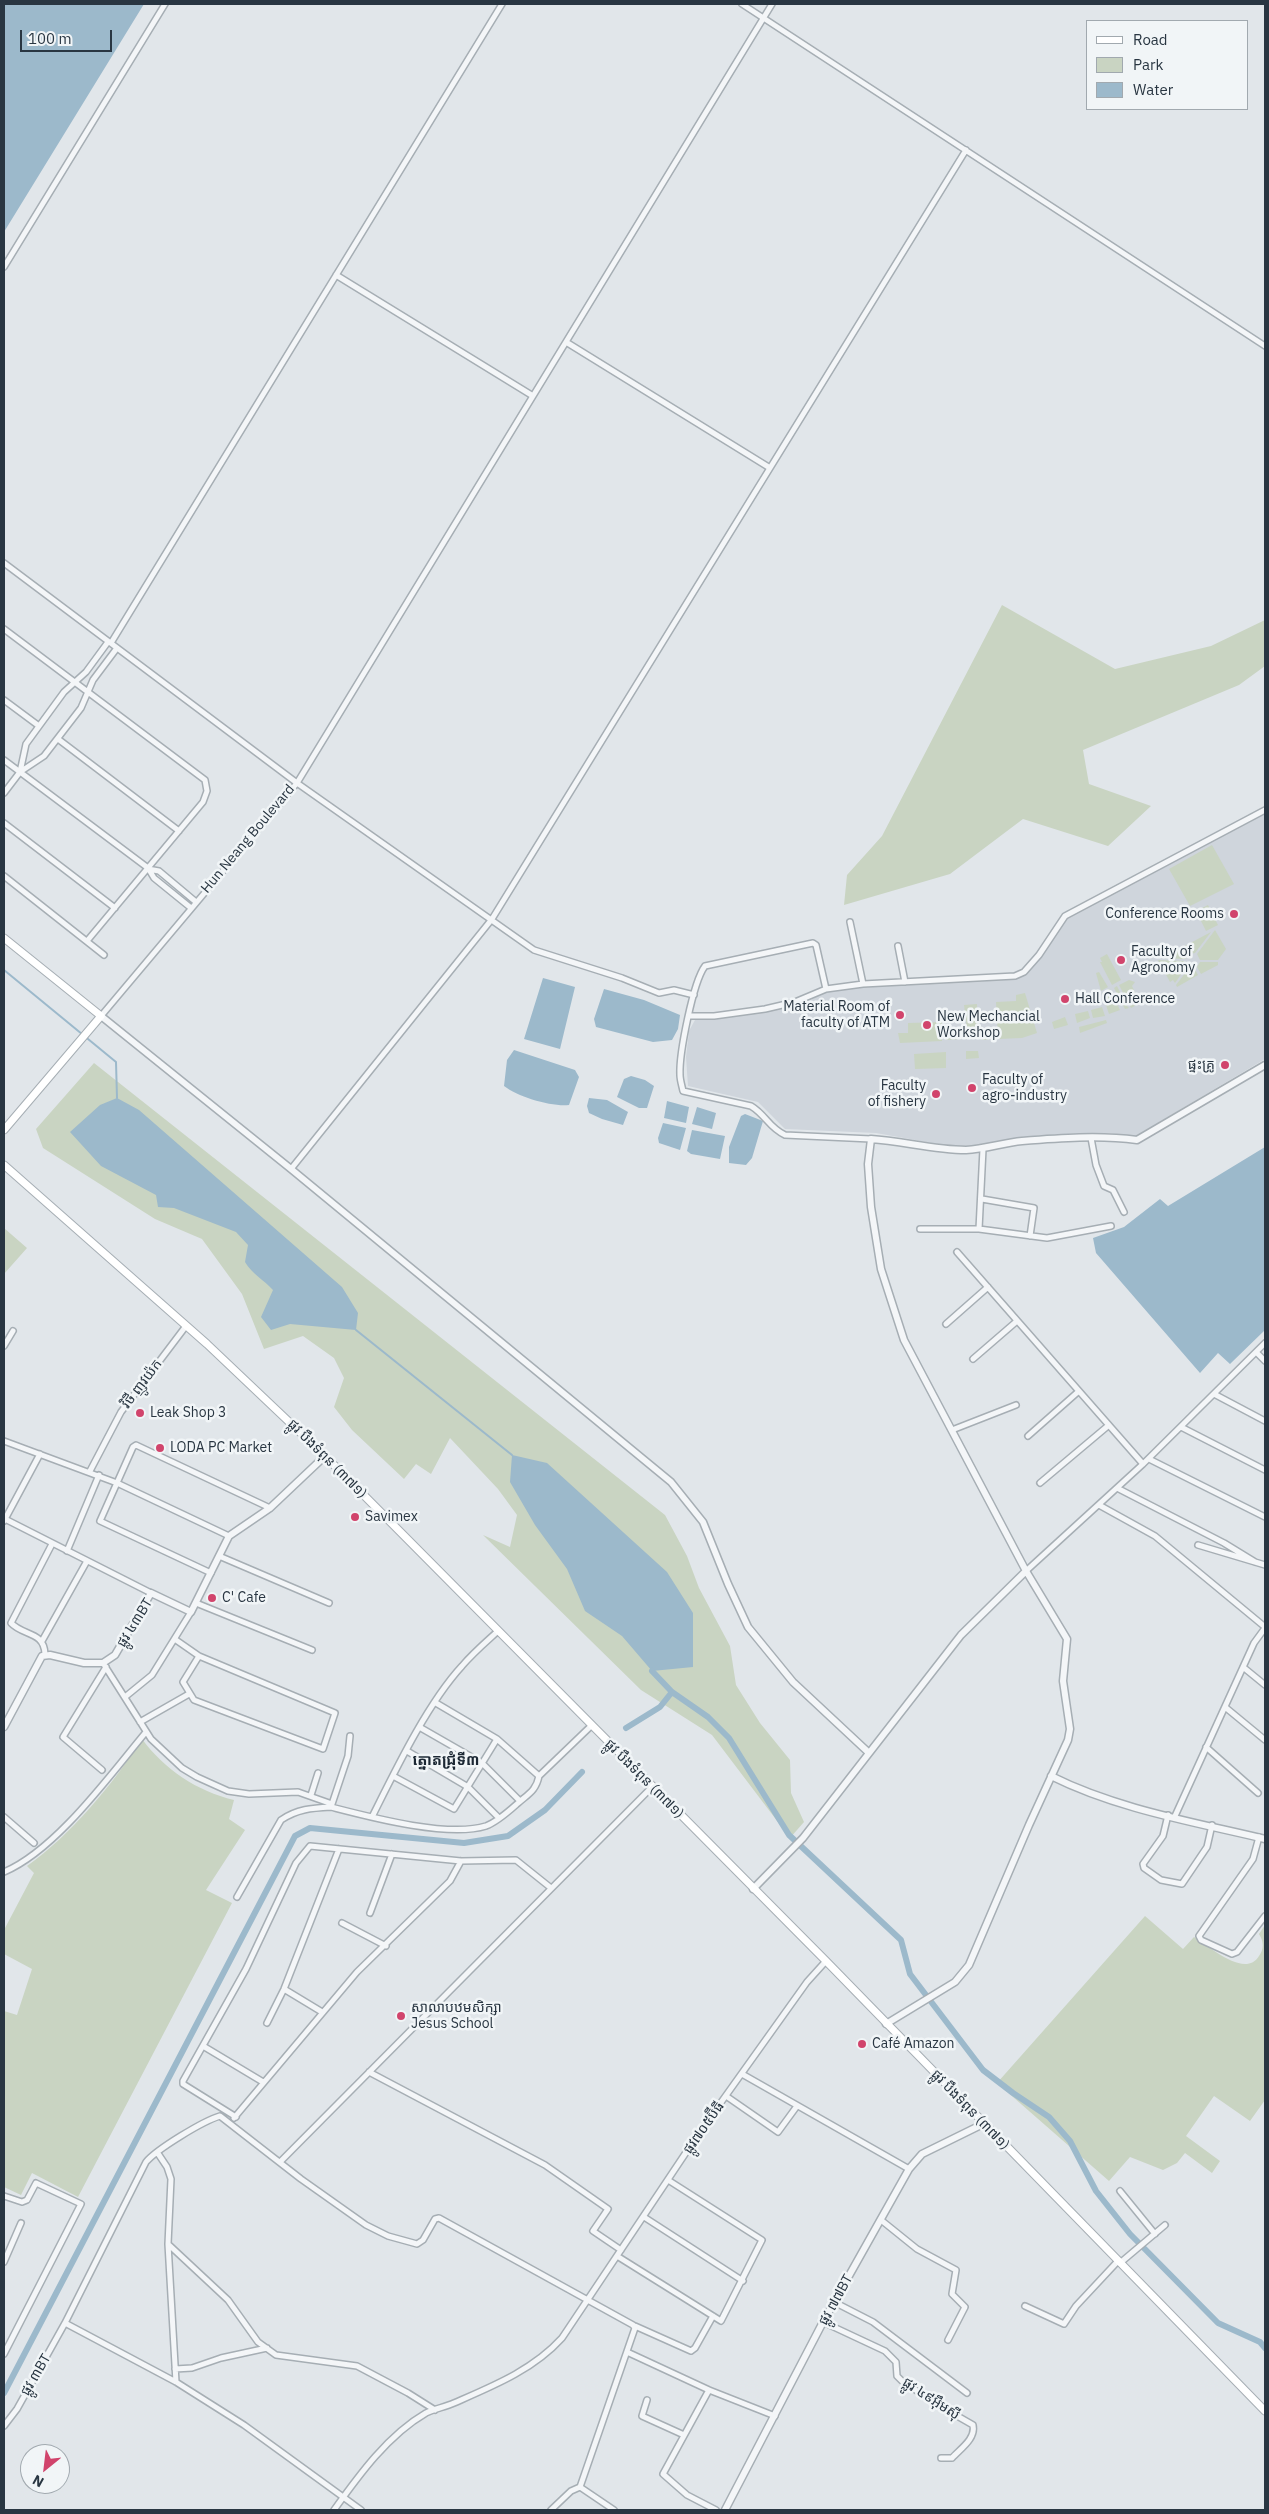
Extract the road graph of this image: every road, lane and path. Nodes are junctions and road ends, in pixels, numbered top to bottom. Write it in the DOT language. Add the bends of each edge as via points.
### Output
graph roads {
  1 [pos="165,4"];
  2 [pos="502,4"];
  3 [pos="742,4"];
  4 [pos="772,4"];
  5 [pos="764,17"];
  6 [pos="966,150"];
  7 [pos="4,267"];
  8 [pos="336,275"];
  9 [pos="566,342"];
  10 [pos="1265,346"];
  11 [pos="533,396"];
  12 [pos="770,468"];
  13 [pos="4,563"];
  14 [pos="4,629"];
  15 [pos="110,642"];
  16 [pos="117,648"];
  17 [pos="94,662"];
  18 [pos="102,669"];
  19 [pos="76,683"];
  20 [pos="88,692"];
  21 [pos="4,700"];
  22 [pos="39,726"];
  23 [pos="58,739"];
  24 [pos="4,760"];
  25 [pos="20,772"];
  26 [pos="297,783"];
  27 [pos="4,793"];
  28 [pos="1265,810"];
  29 [pos="4,823"];
  30 [pos="179,831"];
  31 [pos="148,868"];
  32 [pos="4,876"];
  33 [pos="177,886"];
  34 [pos="172,893"];
  35 [pos="196,902"];
  36 [pos="115,908"];
  37 [pos="191,908"];
  38 [pos="492,919"];
  39 [pos="850,922"];
  40 [pos="4,938"];
  41 [pos="87,941"];
  42 [pos="898,946"];
  43 [pos="104,955"];
  44 [pos="905,982"];
  45 [pos="863,984"];
  46 [pos="826,989"];
  47 [pos="694,995"];
  48 [pos="101,1016"];
  49 [pos="689,1016"];
  50 [pos="1265,1065"];
  51 [pos="4,1130"];
  52 [pos="1092,1138"];
  53 [pos="871,1139"];
  54 [pos="983,1149"];
  55 [pos="4,1165"];
  56 [pos="291,1169"];
  57 [pos="982,1199"];
  58 [pos="1124,1212"];
  59 [pos="1110,1226"];
  60 [pos="920,1229"];
  61 [pos="979,1229"];
  62 [pos="1030,1236"];
  63 [pos="957,1252"];
  64 [pos="988,1287"];
  65 [pos="1017,1321"];
  66 [pos="946,1324"];
  67 [pos="186,1326"];
  68 [pos="13,1331"];
  69 [pos="1265,1343"];
  70 [pos="4,1346"];
  71 [pos="1256,1352"];
  72 [pos="973,1360"];
  73 [pos="1265,1362"];
  74 [pos="1079,1391"];
  75 [pos="1214,1394"];
  76 [pos="1016,1405"];
  77 [pos="1265,1421"];
  78 [pos="1109,1425"];
  79 [pos="1181,1427"];
  80 [pos="952,1430"];
  81 [pos="1028,1436"];
  82 [pos="4,1441"];
  83 [pos="40,1454"];
  84 [pos="325,1456"];
  85 [pos="1149,1459"];
  86 [pos="1144,1464"];
  87 [pos="1265,1470"];
  88 [pos="90,1472"];
  89 [pos="99,1475"];
  90 [pos="117,1483"];
  91 [pos="1040,1483"];
  92 [pos="1117,1488"];
  93 [pos="1098,1505"];
  94 [pos="270,1508"];
  95 [pos="1265,1517"];
  96 [pos="4,1521"];
  97 [pos="229,1536"];
  98 [pos="52,1544"];
  99 [pos="1198,1545"];
  100 [pos="67,1551"];
  101 [pos="219,1556"];
  102 [pos="87,1561"];
  103 [pos="1255,1562"];
  104 [pos="1265,1565"];
  105 [pos="1026,1571"];
  106 [pos="211,1573"];
  107 [pos="151,1593"];
  108 [pos="196,1603"];
  109 [pos="329,1603"];
  110 [pos="191,1612"];
  111 [pos="1265,1628"];
  112 [pos="498,1631"];
  113 [pos="176,1640"];
  114 [pos="42,1641"];
  115 [pos="312,1650"];
  116 [pos="45,1654"];
  117 [pos="199,1656"];
  118 [pos="105,1665"];
  119 [pos="1243,1667"];
  120 [pos="1265,1685"];
  121 [pos="188,1694"];
  122 [pos="125,1697"];
  123 [pos="436,1703"];
  124 [pos="1225,1707"];
  125 [pos="140,1722"];
  126 [pos="591,1726"];
  127 [pos="4,1727"];
  128 [pos="421,1728"];
  129 [pos="146,1732"];
  130 [pos="350,1736"];
  131 [pos="497,1739"];
  132 [pos="1265,1740"];
  133 [pos="1206,1747"];
  134 [pos="407,1752"];
  135 [pos="868,1752"];
  136 [pos="482,1763"];
  137 [pos="102,1770"];
  138 [pos="318,1773"];
  139 [pos="393,1776"];
  140 [pos="539,1776"];
  141 [pos="1051,1776"];
  142 [pos="468,1787"];
  143 [pos="652,1787"];
  144 [pos="1258,1793"];
  145 [pos="310,1795"];
  146 [pos="520,1802"];
  147 [pos="332,1806"];
  148 [pos="1172,1815"];
  149 [pos="372,1817"];
  150 [pos="4,1818"];
  151 [pos="499,1818"];
  152 [pos="1212,1826"];
  153 [pos="1263,1837"];
  154 [pos="34,1843"];
  155 [pos="339,1849"];
  156 [pos="392,1854"];
  157 [pos="461,1861"];
  158 [pos="4,1872"];
  159 [pos="550,1888"];
  160 [pos="754,1889"];
  161 [pos="237,1897"];
  162 [pos="370,1913"];
  163 [pos="1265,1916"];
  164 [pos="342,1923"];
  165 [pos="386,1946"];
  166 [pos="826,1962"];
  167 [pos="284,1990"];
  168 [pos="322,2012"];
  169 [pos="268,2023"];
  170 [pos="886,2024"];
  171 [pos="203,2046"];
  172 [pos="369,2072"];
  173 [pos="742,2074"];
  174 [pos="262,2082"];
  175 [pos="726,2096"];
  176 [pos="797,2106"];
  177 [pos="236,2117"];
  178 [pos="231,2122"];
  179 [pos="983,2124"];
  180 [pos="157,2152"];
  181 [pos="280,2162"];
  182 [pos="909,2169"];
  183 [pos="668,2180"];
  184 [pos="1120,2191"];
  185 [pos="4,2196"];
  186 [pos="644,2217"];
  187 [pos="881,2220"];
  188 [pos="21,2223"];
  189 [pos="1165,2225"];
  190 [pos="1155,2234"];
  191 [pos="168,2244"];
  192 [pos="622,2250"];
  193 [pos="617,2256"];
  194 [pos="4,2262"];
  195 [pos="1118,2262"];
  196 [pos="743,2281"];
  197 [pos="589,2298"];
  198 [pos="834,2302"];
  199 [pos="1025,2306"];
  200 [pos="713,2316"];
  201 [pos="823,2322"];
  202 [pos="65,2323"];
  203 [pos="634,2326"];
  204 [pos="4,2338"];
  205 [pos="948,2340"];
  206 [pos="10,2341"];
  207 [pos="267,2348"];
  208 [pos="627,2352"];
  209 [pos="4,2354"];
  210 [pos="175,2370"];
  211 [pos="176,2382"];
  212 [pos="709,2390"];
  213 [pos="967,2393"];
  214 [pos="647,2400"];
  215 [pos="435,2410"];
  216 [pos="1265,2411"];
  217 [pos="775,2416"];
  218 [pos="4,2426"];
  219 [pos="684,2435"];
  220 [pos="941,2458"];
  221 [pos="580,2487"];
  222 [pos="343,2497"];
  223 [pos="334,2510"];
  224 [pos="361,2510"];
  225 [pos="551,2510"];
  226 [pos="614,2510"];
  227 [pos="716,2510"];
  228 [pos="725,2510"];
  1 -- 7 [label="street"];
  2 -- 8 [label="street"];
  3 -- 5 [label="street"];
  4 -- 5 [label="street"];
  5 -- 6 [label="street"];
  5 -- 9 [label="street"];
  6 -- 10 [label="street"];
  6 -- 12 [label="street"];
  8 -- 11 [label="street"];
  8 -- 15 [label="street"];
  9 -- 11 [label="street"];
  9 -- 12 [label="street"];
  11 -- 26 [label="street"];
  12 -- 38 [label="street"];
  13 -- 15 [label="street, Hun Neang Boulevard"];
  14 -- 19 [label="street"];
  15 -- 16 [label="street, Hun Neang Boulevard"];
  15 -- 17 [label="street"];
  16 -- 18 [label="street"];
  16 -- 26 [label="street, Hun Neang Boulevard"];
  17 -- 18 [label="street"];
  17 -- 19 [label="street"];
  18 -- 20 [label="street"];
  19 -- 20 [label="street"];
  19 -- 22 [label="street" via="64,692"];
  20 -- 23 [label="street" via="81,708"];
  20 -- 30 [label="street" via="205,780 208,791 203,802"];
  21 -- 22 [label="street"];
  22 -- 25 [label="street" via="26,744"];
  23 -- 25 [label="street" via="44,756"];
  23 -- 30 [label="street"];
  24 -- 25 [label="street"];
  25 -- 27 [label="street"];
  25 -- 31 [label="street"];
  26 -- 35 [label="street, Hun Neang Boulevard"];
  26 -- 38 [label="street"];
  28 -- 44 [label="street" via="1065,916 1024,972 1015,976"];
  29 -- 36 [label="street"];
  30 -- 31 [label="street"];
  31 -- 33 [label="street" via="159,871"];
  31 -- 34 [label="street" via="154,878"];
  31 -- 36 [label="street"];
  32 -- 41 [label="street"];
  33 -- 34 [label="street"];
  33 -- 35 [label="street"];
  34 -- 37 [label="street"];
  35 -- 37 [label="street, Hun Neang Boulevard"];
  36 -- 41 [label="street"];
  37 -- 48 [label="street, Hun Neang Boulevard"];
  38 -- 47 [label="street" via="534,950 658,993 674,990"];
  38 -- 56 [label="street"];
  39 -- 45 [label="street"];
  40 -- 48 [label="main road"];
  41 -- 43 [label="street"];
  42 -- 44 [label="street"];
  44 -- 45 [label="street"];
  45 -- 46 [label="street"];
  46 -- 47 [label="street" via="813,943 708,964 702,971"];
  46 -- 49 [label="street" via="795,1002 764,1009"];
  47 -- 49 [label="street"];
  48 -- 51 [label="main road, Hun Neang Boulevard"];
  48 -- 56 [label="street"];
  49 -- 53 [label="street" via="683,1040 683,1091 751,1106 773,1130 785,1135"];
  50 -- 52 [label="street" via="1137,1140"];
  52 -- 54 [label="street" via="1022,1142"];
  52 -- 58 [label="street" via="1096,1165 1104,1186 1113,1190"];
  53 -- 54 [label="street" via="896,1140 935,1149"];
  53 -- 80 [label="street" via="868,1164 871,1207 881,1269 904,1340"];
  54 -- 57 [label="street"];
  55 -- 67 [label="main road, ផ្លូវ បឹងទំពុន (៣៧១)"];
  56 -- 135 [label="street" via="671,1482 703,1522 748,1627 793,1682"];
  57 -- 61 [label="street"];
  57 -- 62 [label="street" via="1034,1208"];
  59 -- 62 [label="street" via="1068,1236"];
  60 -- 61 [label="street"];
  61 -- 62 [label="street"];
  63 -- 64 [label="street"];
  64 -- 65 [label="street"];
  64 -- 66 [label="street"];
  65 -- 72 [label="street"];
  65 -- 74 [label="street"];
  67 -- 84 [label="main road, ផ្លូវ បឹងទំពុន (៣៧១)"];
  67 -- 88 [label="street, វិថី ញូវយ៉ក" via="121,1412"];
  68 -- 70 [label="street"];
  69 -- 71 [label="street"];
  71 -- 73 [label="street"];
  71 -- 75 [label="street"];
  74 -- 78 [label="street"];
  74 -- 81 [label="street"];
  75 -- 77 [label="street"];
  75 -- 79 [label="street"];
  76 -- 80 [label="street"];
  78 -- 86 [label="street"];
  78 -- 91 [label="street"];
  79 -- 85 [label="street"];
  79 -- 87 [label="street"];
  80 -- 105 [label="street"];
  82 -- 83 [label="street"];
  83 -- 88 [label="street"];
  83 -- 96 [label="street"];
  84 -- 94 [label="street"];
  84 -- 112 [label="main road, ផ្លូវ បឹងទំពុន (៣៧១)"];
  85 -- 86 [label="street"];
  85 -- 95 [label="street"];
  86 -- 92 [label="street"];
  88 -- 89 [label="street"];
  89 -- 90 [label="street"];
  89 -- 100 [label="street"];
  90 -- 94 [label="street" via="136,1445"];
  90 -- 97 [label="street"];
  90 -- 106 [label="street" via="100,1521"];
  92 -- 93 [label="street"];
  92 -- 103 [label="street"];
  93 -- 105 [label="street"];
  93 -- 111 [label="street" via="1155,1536"];
  94 -- 97 [label="street"];
  96 -- 98 [label="street"];
  97 -- 101 [label="street"];
  98 -- 100 [label="street"];
  98 -- 114 [label="street" via="11,1623"];
  99 -- 103 [label="street"];
  100 -- 102 [label="street"];
  101 -- 106 [label="street"];
  101 -- 109 [label="street"];
  102 -- 107 [label="street"];
  102 -- 114 [label="street"];
  103 -- 104 [label="street"];
  105 -- 135 [label="street" via="962,1635"];
  105 -- 141 [label="street" via="1067,1639 1063,1681 1070,1734"];
  106 -- 108 [label="street"];
  107 -- 110 [label="street, ផ្លូវ ៤៣BT"];
  107 -- 118 [label="street, ផ្លូវ ៤៣BT" via="115,1655"];
  108 -- 110 [label="street"];
  108 -- 115 [label="street"];
  110 -- 113 [label="street"];
  111 -- 119 [label="street"];
  112 -- 123 [label="street" via="461,1666"];
  112 -- 126 [label="main road, ផ្លូវ បឹងទំពុន (៣៧១)"];
  113 -- 117 [label="street"];
  113 -- 122 [label="street" via="152,1675"];
  114 -- 116 [label="street"];
  116 -- 118 [label="street"];
  116 -- 127 [label="street" via="38,1660"];
  117 -- 121 [label="street" via="183,1679"];
  117 -- 121 [label="street" via="336,1715 322,1750 196,1701"];
  118 -- 122 [label="street"];
  118 -- 137 [label="street" via="63,1736"];
  119 -- 120 [label="street"];
  119 -- 124 [label="street"];
  121 -- 125 [label="street"];
  122 -- 125 [label="street"];
  123 -- 128 [label="street"];
  123 -- 131 [label="street"];
  124 -- 132 [label="street"];
  124 -- 133 [label="street"];
  125 -- 129 [label="street"];
  126 -- 140 [label="street"];
  126 -- 143 [label="main road, ផ្លូវ បឹងទំពុន (៣៧១)"];
  128 -- 134 [label="street"];
  128 -- 136 [label="street"];
  129 -- 145 [label="street" via="182,1768 214,1786 249,1794 292,1792"];
  129 -- 158 [label="street" via="97,1792 40,1849"];
  130 -- 147 [label="street" via="348,1756"];
  131 -- 136 [label="street"];
  131 -- 140 [label="street"];
  133 -- 144 [label="street"];
  133 -- 148 [label="street"];
  134 -- 139 [label="street"];
  134 -- 142 [label="street"];
  135 -- 160 [label="street" via="802,1838"];
  136 -- 142 [label="street"];
  136 -- 146 [label="street"];
  138 -- 145 [label="street"];
  139 -- 142 [label="street" via="450,1809 457,1808"];
  139 -- 149 [label="street"];
  140 -- 146 [label="street" via="537,1787"];
  141 -- 148 [label="street" via="1079,1790"];
  141 -- 170 [label="street" via="973,1959 959,1978"];
  142 -- 151 [label="street"];
  143 -- 159 [label="street"];
  143 -- 160 [label="main road, ផ្លូវ បឹងទំពុន (៣៧១)"];
  145 -- 147 [label="street"];
  146 -- 151 [label="street"];
  147 -- 149 [label="street"];
  147 -- 161 [label="street" via="305,1809 281,1820"];
  148 -- 152 [label="street"];
  148 -- 152 [label="street" via="1163,1836 1143,1866 1157,1878 1170,1882 1182,1884 1207,1847"];
  149 -- 151 [label="street" via="463,1829 486,1826"];
  150 -- 154 [label="street"];
  152 -- 153 [label="street"];
  153 -- 163 [label="street" via="1253,1860 1199,1936 1201,1940 1232,1954"];
  155 -- 156 [label="street"];
  155 -- 167 [label="street"];
  155 -- 171 [label="street" via="313,1845 296,1863 246,1969"];
  156 -- 157 [label="street"];
  156 -- 162 [label="street"];
  157 -- 159 [label="street" via="516,1860"];
  157 -- 165 [label="street" via="450,1881"];
  159 -- 172 [label="street"];
  160 -- 166 [label="main road, ផ្លូវ បឹងទំពុន (៣៧១)"];
  164 -- 165 [label="street"];
  165 -- 168 [label="street" via="356,1972"];
  166 -- 170 [label="main road, ផ្លូវ បឹងទំពុន (៣៧១)"];
  166 -- 173 [label="street, ផ្លូវ៧០៥ប៊ីធី" via="807,1982"];
  167 -- 168 [label="street"];
  167 -- 169 [label="street"];
  168 -- 174 [label="street"];
  170 -- 179 [label="main road, ផ្លូវ បឹងទំពុន (៣៧១)"];
  171 -- 174 [label="street"];
  171 -- 177 [label="street" via="182,2083"];
  172 -- 181 [label="street"];
  172 -- 192 [label="street" via="553,2171 608,2210 593,2231"];
  173 -- 175 [label="street, ផ្លូវ៧០៥ប៊ីធី"];
  173 -- 176 [label="street"];
  174 -- 177 [label="street"];
  175 -- 176 [label="street" via="778,2132"];
  175 -- 183 [label="street, ផ្លូវ៧០៥ប៊ីធី"];
  176 -- 182 [label="street"];
  177 -- 178 [label="street"];
  178 -- 180 [label="street, ផ្លូវ ៣BT" via="217,2116"];
  178 -- 181 [label="street"];
  179 -- 182 [label="street, ផ្លូវ ៧៧BT" via="922,2154"];
  179 -- 195 [label="main road, ផ្លូវ បឹងទំពុន (៣៧១)"];
  180 -- 191 [label="street" via="171,2179"];
  180 -- 202 [label="street, ផ្លូវ ៣BT" via="146,2162"];
  181 -- 197 [label="street" via="366,2225 388,2236 417,2244 439,2218"];
  182 -- 187 [label="street, ផ្លូវ ៧៧BT"];
  183 -- 186 [label="street, ផ្លូវ៧០៥ប៊ីធី"];
  183 -- 196 [label="street" via="761,2238 762,2244"];
  184 -- 190 [label="street"];
  185 -- 206 [label="street" via="22,2202 27,2200 36,2184 81,2204"];
  186 -- 192 [label="street, ផ្លូវ៧០៥ប៊ីធី"];
  186 -- 196 [label="street"];
  187 -- 198 [label="street, ផ្លូវ ៧៧BT"];
  187 -- 205 [label="street" via="917,2249 956,2270 952,2294 963,2304 964,2310"];
  188 -- 194 [label="street"];
  189 -- 190 [label="street"];
  190 -- 195 [label="street"];
  191 -- 207 [label="street" via="228,2300 258,2342"];
  191 -- 210 [label="street"];
  192 -- 193 [label="street, ផ្លូវ៧០៥ប៊ីធី"];
  193 -- 197 [label="street, ផ្លូវ៧០៥ប៊ីធី"];
  193 -- 200 [label="street"];
  195 -- 199 [label="street" via="1076,2306 1064,2324"];
  195 -- 216 [label="main road, ផ្លូវ បឹងទំពុន (៣៧១)"];
  196 -- 200 [label="street" via="721,2320"];
  197 -- 203 [label="street"];
  197 -- 215 [label="street, ផ្លូវ៧០៥ប៊ីធី" via="562,2338 546,2355 482,2391"];
  198 -- 201 [label="street, ផ្លូវ ៧៧BT"];
  198 -- 213 [label="street" via="880,2328"];
  200 -- 203 [label="street" via="691,2351"];
  201 -- 217 [label="street, ផ្លូវ ៧៧BT"];
  201 -- 220 [label="street, ផ្លូវ ៤៩អ៊ឹមស៊ី" via="885,2351 896,2362 897,2376 974,2426 968,2443 952,2458"];
  202 -- 211 [label="street"];
  202 -- 218 [label="street, ផ្លូវ ៣BT" via="17,2409"];
  203 -- 208 [label="street"];
  204 -- 206 [label="street"];
  206 -- 209 [label="street"];
  207 -- 210 [label="street"];
  207 -- 215 [label="street" via="276,2355 357,2366"];
  208 -- 212 [label="street"];
  208 -- 221 [label="street"];
  210 -- 211 [label="street"];
  211 -- 222 [label="street" via="244,2425"];
  212 -- 217 [label="street"];
  212 -- 219 [label="street"];
  214 -- 219 [label="street" via="642,2416"];
  215 -- 222 [label="street, ផ្លូវ៧០៥ប៊ីធី" via="415,2420 377,2455"];
  217 -- 228 [label="street, ផ្លូវ ៧៧BT"];
  219 -- 227 [label="street" via="663,2474 687,2494"];
  221 -- 225 [label="street"];
  221 -- 226 [label="street"];
  222 -- 223 [label="street, ផ្លូវ៧០៥ប៊ីធី"];
  222 -- 224 [label="street"];
}
